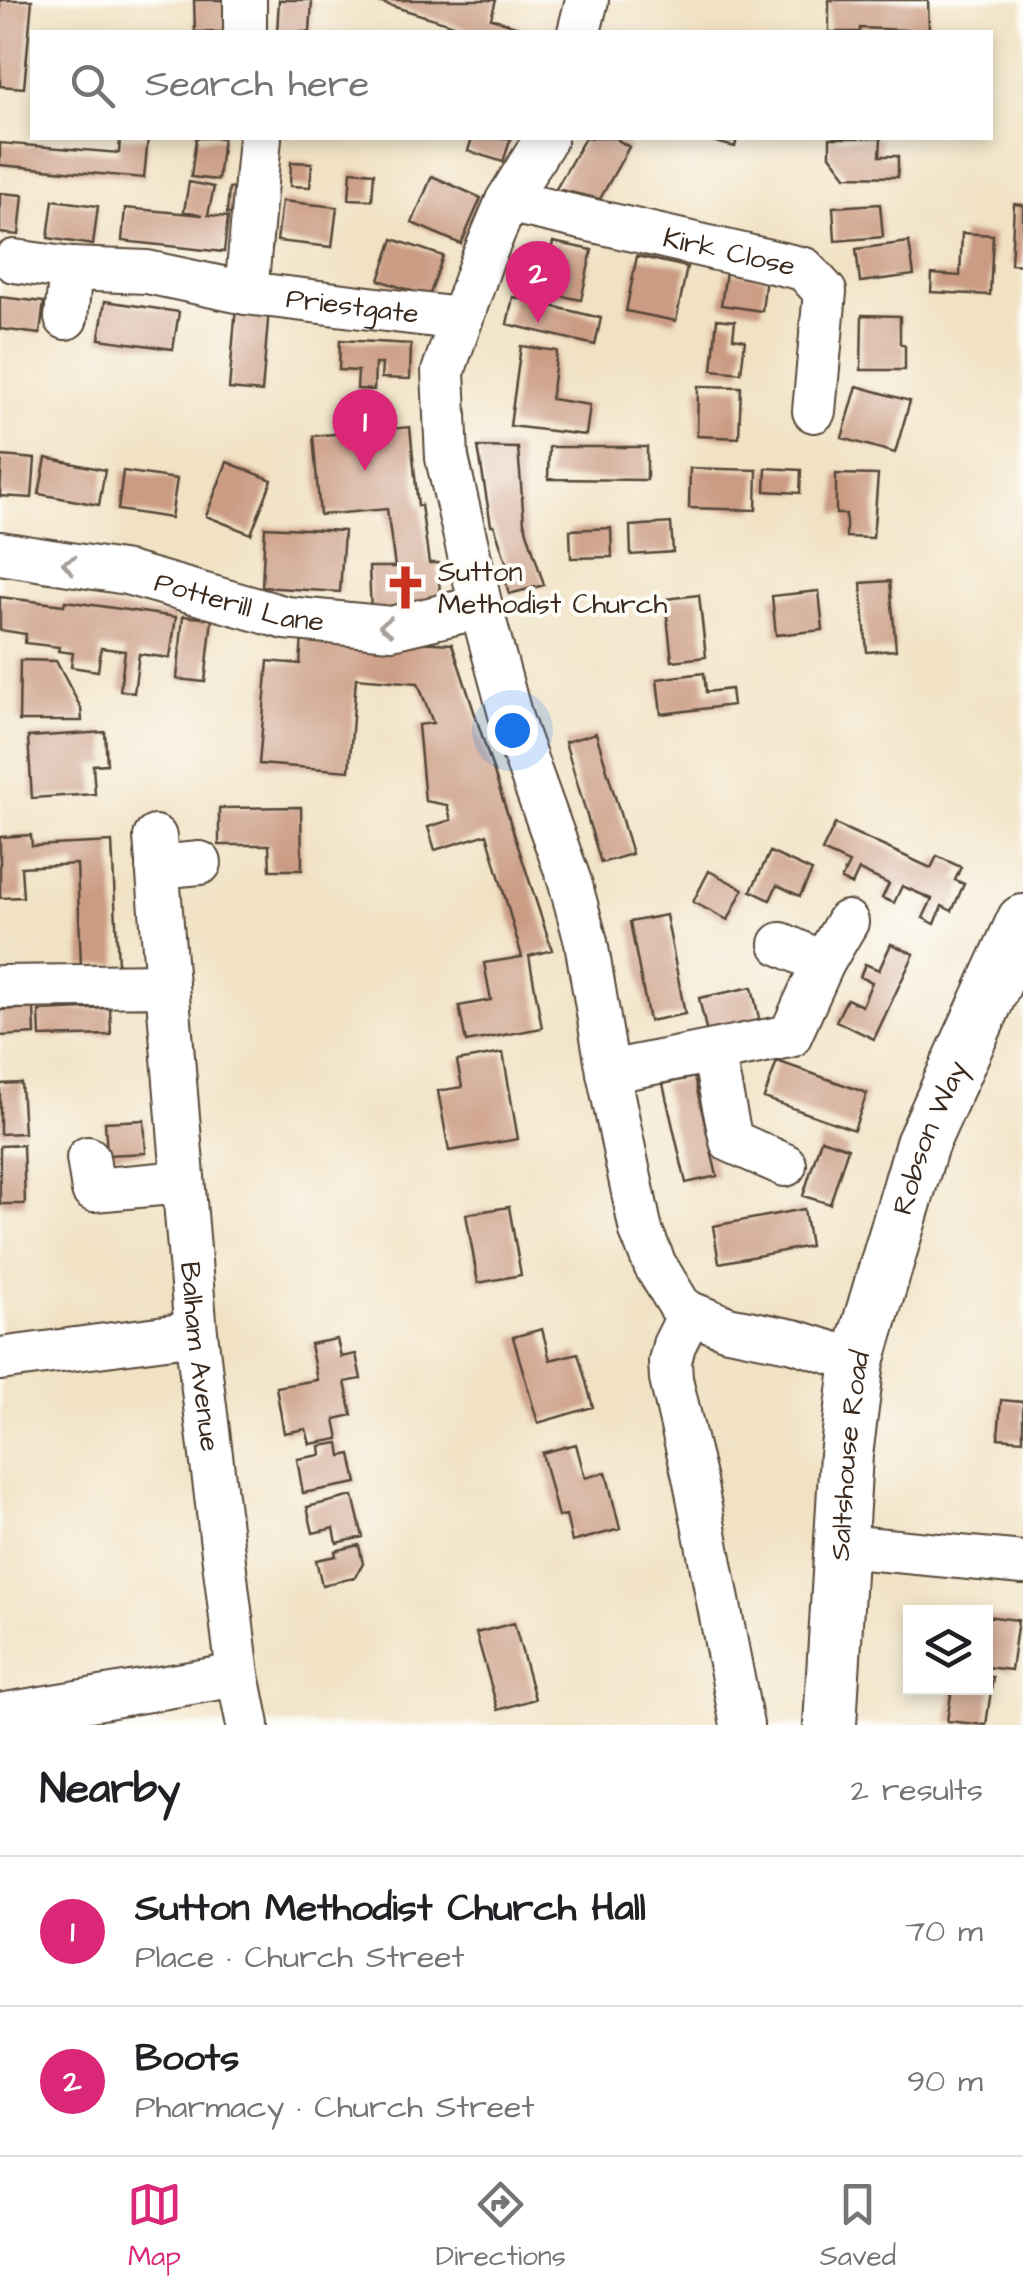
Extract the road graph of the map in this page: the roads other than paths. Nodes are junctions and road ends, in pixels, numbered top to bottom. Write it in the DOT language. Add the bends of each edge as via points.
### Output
graph roads {
  1 [pos="245,0"];
  2 [pos="588,0"];
  3 [pos="245,30"];
  4 [pos="580,30"];
  5 [pos="260,140"];
  6 [pos="545,140"];
  7 [pos="507,201"];
  8 [pos="14,261"];
  9 [pos="70,269"];
  10 [pos="246,293"];
  11 [pos="66,318"];
  12 [pos="460,320"];
  13 [pos="814,411"];
  14 [pos="0,553"];
  15 [pos="482,607"];
  16 [pos="200,863"];
  17 [pos="1023,921"];
  18 [pos="847,922"];
  19 [pos="781,944"];
  20 [pos="823,963"];
  21 [pos="166,985"];
  22 [pos="0,987"];
  23 [pos="713,1052"];
  24 [pos="608,1072"];
  25 [pos="88,1158"];
  26 [pos="785,1165"];
  27 [pos="183,1182"];
  28 [pos="690,1313"];
  29 [pos="196,1333"];
  30 [pos="3,1349"];
  31 [pos="858,1360"];
  32 [pos="843,1546"];
  33 [pos="1023,1562"];
  34 [pos="238,1675"];
  35 [pos="0,1715"];
  36 [pos="248,1725"];
  37 [pos="742,1725"];
  38 [pos="830,1725"];
  1 -- 3 [label="street"];
  2 -- 4 [label="street"];
  5 -- 10 [label="street, Priestgate"];
  6 -- 7 [label="street"];
  7 -- 12 [label="street"];
  7 -- 13 [label="street, Kirk Close" via="804,269 826,292"];
  8 -- 9 [label="street, Priestgate"];
  9 -- 10 [label="street, Priestgate" via="147,272"];
  9 -- 11 [label="street"];
  10 -- 12 [label="street, Priestgate"];
  12 -- 15 [label="street" via="442,372 447,458"];
  15 -- 14 [label="street, Potterill Lane, one-way" via="390,628 286,618 127,574"];
  15 -- 24 [label="street" via="511,718 586,942"];
  16 -- 21 [label="street, Balham Avenue" via="156,852"];
  17 -- 31 [label="main road, Robson Way" via="922,1144"];
  18 -- 20 [label="street"];
  19 -- 20 [label="street"];
  20 -- 23 [label="street" via="790,1036"];
  21 -- 22 [label="street"];
  21 -- 27 [label="street, Balham Avenue"];
  23 -- 24 [label="street"];
  23 -- 26 [label="street" via="732,1141"];
  24 -- 28 [label="street" via="641,1231 668,1289"];
  25 -- 27 [label="street" via="92,1190"];
  27 -- 29 [label="street, Balham Avenue"];
  28 -- 31 [label="street, Saltshouse Road"];
  28 -- 37 [label="street" via="674,1345 671,1379"];
  29 -- 30 [label="street"];
  29 -- 34 [label="street, Balham Avenue"];
  31 -- 32 [label="main road, Saltshouse Road"];
  32 -- 33 [label="street"];
  32 -- 38 [label="main road, Saltshouse Road"];
  34 -- 35 [label="street"];
  34 -- 36 [label="street, Balham Avenue"];
}
